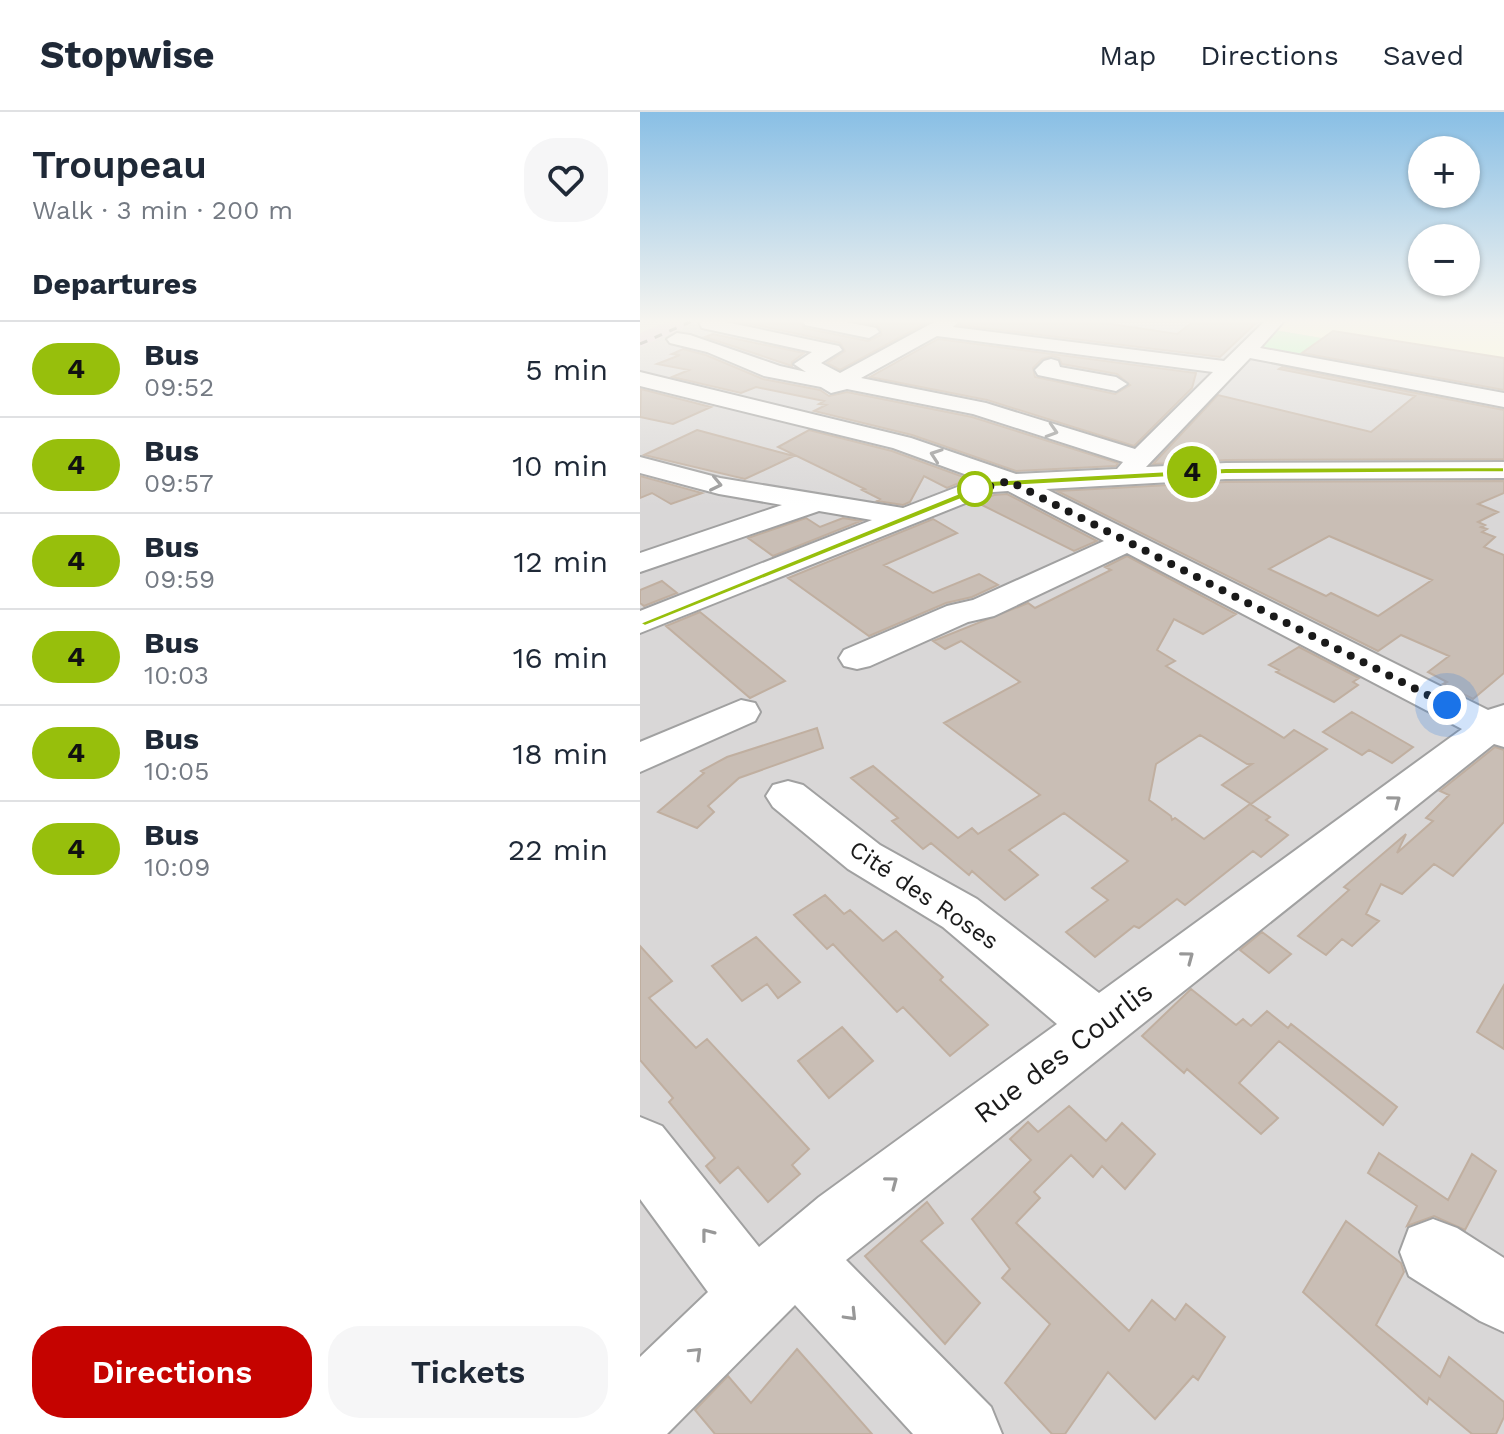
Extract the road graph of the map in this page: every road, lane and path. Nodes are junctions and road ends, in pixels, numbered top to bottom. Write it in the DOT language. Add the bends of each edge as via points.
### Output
graph roads {
  1 [pos="655,383"];
  2 [pos="837,383"];
  3 [pos="861,383"];
  4 [pos="1109,383"];
  5 [pos="1216,383"];
  6 [pos="1413,383"];
  7 [pos="1116,384"];
  8 [pos="1504,400"];
  9 [pos="781,414"];
  10 [pos="641,466"];
  11 [pos="1135,467"];
  12 [pos="1504,470"];
  13 [pos="1009,481"];
  14 [pos="820,501"];
  15 [pos="904,517"];
  16 [pos="1129,541"];
  17 [pos="640,563"];
  18 [pos="640,623"];
  19 [pos="857,658"];
  20 [pos="741,712"];
  21 [pos="1500,726"];
  22 [pos="640,758"];
  23 [pos="788,796"];
  24 [pos="1098,1025"];
  25 [pos="640,1148"];
  26 [pos="1433,1252"];
  27 [pos="776,1277"];
  28 [pos="1504,1297"];
  29 [pos="640,1408"];
  30 [pos="964,1434"];
  1 -- 9 [label="street"];
  2 -- 9 [label="street"];
  3 -- 11 [label="street, one-way" via="978,408"];
  4 -- 7 [label="street"];
  5 -- 11 [label="street"];
  6 -- 8 [label="street"];
  13 -- 9 [label="street, one-way" via="902,443"];
  10 -- 14 [label="street, one-way" via="719,486"];
  11 -- 12 [label="street"];
  11 -- 13 [label="street"];
  13 -- 15 [label="street"];
  13 -- 16 [label="street"];
  14 -- 15 [label="street"];
  14 -- 17 [label="street"];
  15 -- 18 [label="street"];
  16 -- 19 [label="street" via="982,609 959,613"];
  16 -- 21 [label="street"];
  20 -- 22 [label="street"];
  24 -- 21 [label="street, Rue des Courlis, one-way"];
  23 -- 24 [label="street, Cité des Roses" via="864,857 960,913"];
  27 -- 24 [label="street, Rue des Courlis, one-way" via="842,1220"];
  27 -- 25 [label="street, one-way"];
  26 -- 28 [label="street"];
  29 -- 27 [label="street, Rue des Courlis, one-way"];
  27 -- 30 [label="street, one-way"];
}
